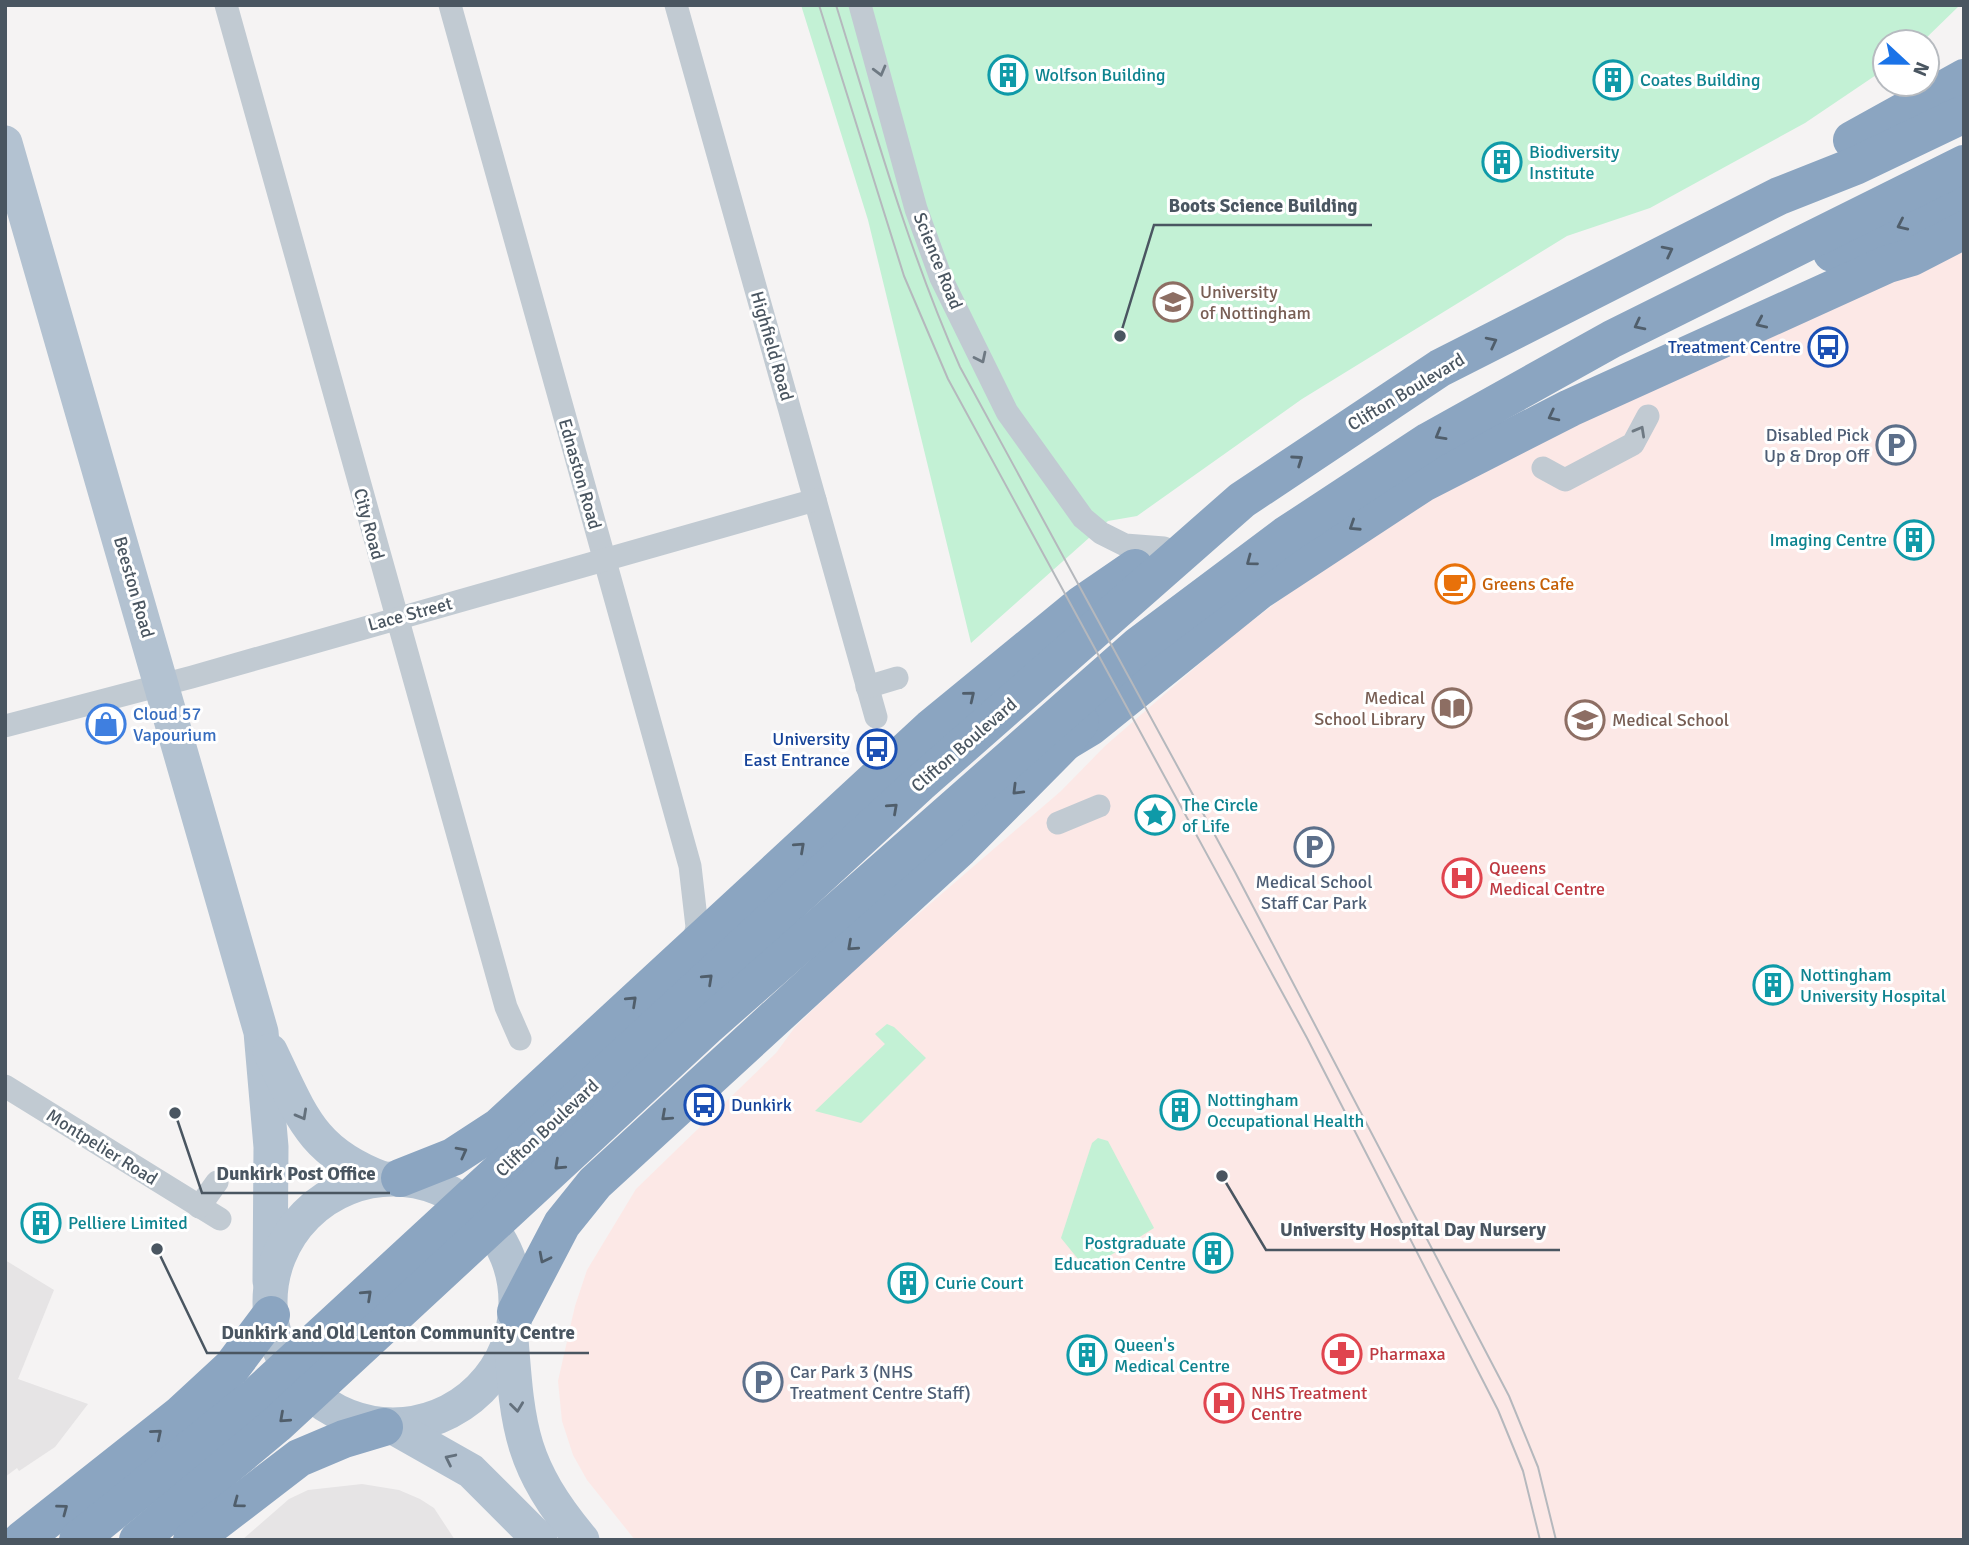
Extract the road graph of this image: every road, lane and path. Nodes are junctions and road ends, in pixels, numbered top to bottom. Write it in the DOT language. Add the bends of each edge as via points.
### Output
graph roads {
  1 [pos="226,5"];
  2 [pos="450,5"];
  3 [pos="676,5"];
  4 [pos="860,5"];
  5 [pos="1964,78"];
  6 [pos="1964,114"];
  7 [pos="5,143"];
  8 [pos="1964,164"];
  9 [pos="1779,196"];
  10 [pos="1964,197"];
  11 [pos="1964,230"];
  12 [pos="1700,295"];
  13 [pos="1648,416"];
  14 [pos="1543,468"];
  15 [pos="815,500"];
  16 [pos="1242,500"];
  17 [pos="1164,548"];
  18 [pos="604,559"];
  19 [pos="1182,613"];
  20 [pos="395,618"];
  21 [pos="897,678"];
  22 [pos="162,685"];
  23 [pos="867,687"];
  24 [pos="876,717"];
  25 [pos="5,726"];
  26 [pos="1065,742"];
  27 [pos="1099,806"];
  28 [pos="1058,823"];
  29 [pos="693,944"];
  30 [pos="261,1032"];
  31 [pos="520,1039"];
  32 [pos="5,1086"];
  33 [pos="598,1105"];
  34 [pos="391,1179"];
  35 [pos="217,1182"];
  36 [pos="199,1207"];
  37 [pos="220,1219"];
  38 [pos="271,1298"];
  39 [pos="513,1326"];
  40 [pos="390,1428"];
  41 [pos="179,1484"];
  42 [pos="22,1540"];
  43 [pos="78,1540"];
  44 [pos="138,1540"];
  45 [pos="192,1540"];
  46 [pos="540,1540"];
  47 [pos="582,1540"];
  1 -- 20 [label="street, City Road"];
  2 -- 18 [label="street, Ednaston Road"];
  3 -- 15 [label="street, Highfield Road"];
  4 -- 17 [label="street, Science Road, one-way" via="916,209 949,298 1007,412 1068,500 1094,526 1125,545"];
  5 -- 9 [label="highway" via="1844,144"];
  6 -- 9 [label="highway, Clifton Boulevard"];
  7 -- 22 [label="main road, Beeston Road"];
  8 -- 12 [label="highway, Clifton Boulevard"];
  16 -- 9 [label="highway, Clifton Boulevard, one-way" via="1440,368"];
  10 -- 12 [label="highway, one-way" via="1866,242"];
  11 -- 26 [label="highway, one-way" via="1570,408 1423,483 1260,590"];
  12 -- 19 [label="highway, Clifton Boulevard, one-way" via="1429,441 1286,535"];
  14 -- 13 [label="street, one-way" via="1565,480 1633,444"];
  15 -- 18 [label="street, Lace Street"];
  15 -- 23 [label="street, Highfield Road"];
  16 -- 17 [label="highway"];
  33 -- 16 [label="highway, Clifton Boulevard, one-way" via="919,784"];
  29 -- 17 [label="highway, one-way" via="931,728 1081,605"];
  18 -- 20 [label="street, Lace Street"];
  18 -- 29 [label="street, Ednaston Road" via="690,866 697,927"];
  19 -- 26 [label="highway"];
  19 -- 33 [label="highway, Clifton Boulevard" via="1068,705 706,1027"];
  20 -- 22 [label="street, Lace Street"];
  20 -- 31 [label="street, City Road" via="506,1007"];
  21 -- 23 [label="street"];
  22 -- 25 [label="street, Lace Street"];
  22 -- 30 [label="main road, Beeston Road"];
  23 -- 24 [label="street, Highfield Road"];
  26 -- 39 [label="highway, one-way" via="960,848 595,1182 562,1224"];
  27 -- 28 [label="street"];
  34 -- 29 [label="highway, one-way" via="453,1157 499,1127"];
  30 -- 34 [label="main road, one-way" via="304,1121 319,1140 354,1168"];
  30 -- 38 [label="main road" via="271,1147"];
  32 -- 36 [label="street, Montpelier Road"];
  33 -- 41 [label="highway, Clifton Boulevard" via="276,1425"];
  34 -- 38 [label="main road" via="343,1189 317,1204 285,1243"];
  34 -- 39 [label="main road" via="423,1182 447,1191 492,1229 514,1283"];
  35 -- 36 [label="street"];
  36 -- 37 [label="street, Montpelier Road"];
  38 -- 40 [label="main road" via="279,1342 310,1389 359,1419"];
  42 -- 38 [label="highway, one-way" via="180,1415 232,1367"];
  39 -- 40 [label="main road" via="486,1383 469,1400 427,1422"];
  39 -- 47 [label="main road, one-way" via="522,1439 540,1481"];
  40 -- 45 [label="highway, one-way" via="344,1439 299,1458"];
  46 -- 40 [label="main road, one-way" via="471,1471"];
  41 -- 43 [label="highway, Clifton Boulevard"];
  41 -- 44 [label="highway, Clifton Boulevard"];
}
